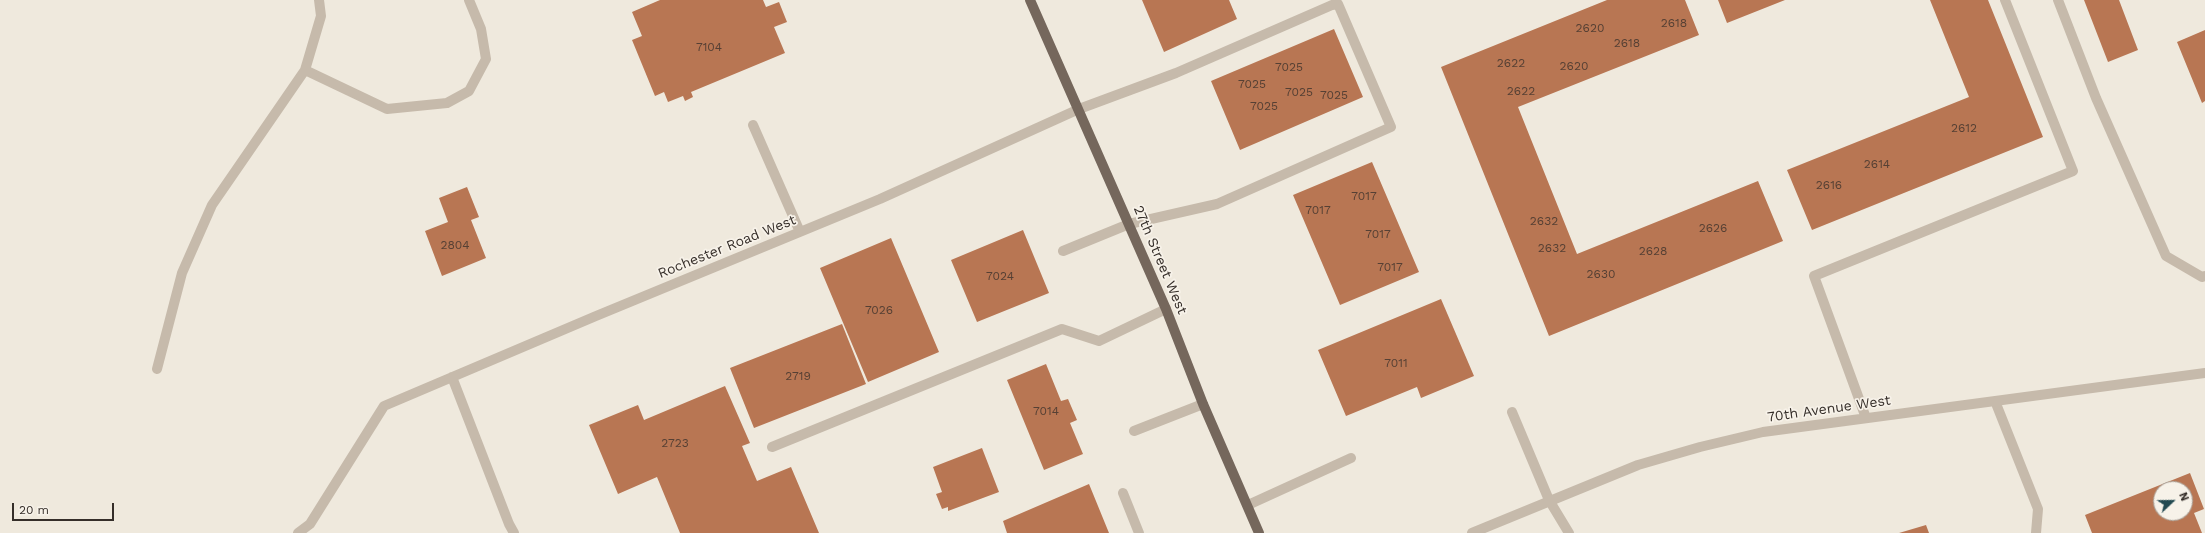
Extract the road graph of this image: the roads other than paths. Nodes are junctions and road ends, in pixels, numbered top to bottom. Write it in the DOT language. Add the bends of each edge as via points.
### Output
graph roads {
  1 [pos="320,0"];
  2 [pos="469,0"];
  3 [pos="1030,0"];
  4 [pos="2005,0"];
  5 [pos="2058,0"];
  6 [pos="305,70"];
  7 [pos="1079,109"];
  8 [pos="753,125"];
  9 [pos="1129,224"];
  10 [pos="800,232"];
  11 [pos="1063,251"];
  12 [pos="2204,280"];
  13 [pos="1166,309"];
  14 [pos="157,369"];
  15 [pos="2205,374"];
  16 [pos="452,377"];
  17 [pos="1995,401"];
  18 [pos="1203,404"];
  19 [pos="1512,412"];
  20 [pos="1866,418"];
  21 [pos="1134,431"];
  22 [pos="772,447"];
  23 [pos="1351,458"];
  24 [pos="1123,493"];
  25 [pos="1549,500"];
  26 [pos="1248,505"];
  27 [pos="298,533"];
  28 [pos="514,533"];
  29 [pos="1140,533"];
  30 [pos="1259,533"];
  31 [pos="1472,533"];
  32 [pos="1569,533"];
  33 [pos="2036,533"];
  1 -- 6 [label="street" via="321,16"];
  2 -- 6 [label="street" via="482,29 486,59 469,91 447,103 387,109"];
  3 -- 7 [label="main road, 27th Street West"];
  4 -- 20 [label="street" via="2073,171 1814,276"];
  5 -- 12 [label="street" via="2096,98 2166,256"];
  6 -- 14 [label="street" via="212,205 182,274"];
  7 -- 9 [label="main road, 27th Street West"];
  7 -- 9 [label="street, Rochester Road West" via="1176,73 1338,4 1391,127 1217,204"];
  7 -- 10 [label="street, Rochester Road West" via="880,199"];
  8 -- 10 [label="street"];
  9 -- 11 [label="street"];
  9 -- 13 [label="main road, 27th Street West"];
  10 -- 16 [label="street, Rochester Road West"];
  13 -- 18 [label="main road, 27th Street West"];
  13 -- 22 [label="street" via="1099,341 1062,329"];
  15 -- 17 [label="street, 70th Avenue West"];
  16 -- 27 [label="street, Rochester Road West" via="384,406 310,524"];
  16 -- 28 [label="street"];
  17 -- 20 [label="street, 70th Avenue West"];
  17 -- 33 [label="street" via="2038,509"];
  18 -- 21 [label="street"];
  18 -- 26 [label="main road, 27th Street West"];
  19 -- 25 [label="street"];
  20 -- 25 [label="street, 70th Avenue West" via="1763,432 1700,447 1638,465"];
  23 -- 26 [label="street"];
  24 -- 29 [label="street"];
  25 -- 31 [label="street, 70th Avenue West"];
  25 -- 32 [label="street"];
  26 -- 30 [label="main road, 27th Street West"];
}
